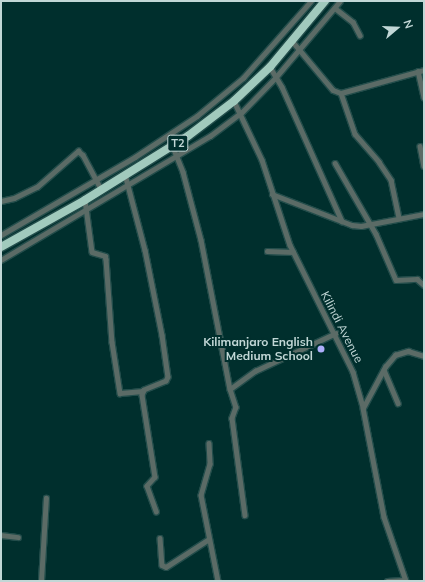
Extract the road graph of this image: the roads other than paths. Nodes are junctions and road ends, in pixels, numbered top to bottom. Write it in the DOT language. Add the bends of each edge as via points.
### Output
graph roads {
  1 [pos="311,1"];
  2 [pos="325,1"];
  3 [pos="340,1"];
  4 [pos="335,8"];
  5 [pos="360,35"];
  6 [pos="293,42"];
  7 [pos="300,50"];
  8 [pos="270,67"];
  9 [pos="424,70"];
  10 [pos="418,71"];
  11 [pos="276,78"];
  12 [pos="341,93"];
  13 [pos="424,97"];
  14 [pos="234,101"];
  15 [pos="241,113"];
  16 [pos="420,146"];
  17 [pos="173,147"];
  18 [pos="177,157"];
  19 [pos="335,163"];
  20 [pos="424,166"];
  21 [pos="125,174"];
  22 [pos="95,179"];
  23 [pos="130,185"];
  24 [pos="102,190"];
  25 [pos="272,194"];
  26 [pos="85,200"];
  27 [pos="1,201"];
  28 [pos="88,210"];
  29 [pos="424,214"];
  30 [pos="399,218"];
  31 [pos="342,221"];
  32 [pos="369,224"];
  33 [pos="1,236"];
  34 [pos="1,247"];
  35 [pos="267,251"];
  36 [pos="293,252"];
  37 [pos="1,260"];
  38 [pos="424,285"];
  39 [pos="336,333"];
  40 [pos="424,356"];
  41 [pos="384,370"];
  42 [pos="230,389"];
  43 [pos="143,391"];
  44 [pos="398,403"];
  45 [pos="363,408"];
  46 [pos="209,443"];
  47 [pos="46,498"];
  48 [pos="156,511"];
  49 [pos="245,515"];
  50 [pos="1,535"];
  51 [pos="18,537"];
  52 [pos="160,538"];
  53 [pos="209,539"];
  54 [pos="41,581"];
  55 [pos="218,581"];
  56 [pos="387,581"];
  57 [pos="406,581"];
  1 -- 22 [label="street" via="281,37 223,96 161,141"];
  2 -- 6 [label="highway, T2"];
  3 -- 4 [label="street"];
  4 -- 5 [label="street" via="353,22"];
  4 -- 7 [label="street"];
  6 -- 7 [label="street"];
  6 -- 8 [label="highway, T2"];
  7 -- 11 [label="street"];
  7 -- 12 [label="street" via="333,90"];
  8 -- 11 [label="street"];
  8 -- 14 [label="highway, T2"];
  9 -- 10 [label="street"];
  10 -- 12 [label="street"];
  10 -- 13 [label="street"];
  11 -- 15 [label="street"];
  11 -- 31 [label="street"];
  12 -- 30 [label="street" via="355,134 380,162 391,180"];
  14 -- 15 [label="street, Kilindi Avenue"];
  14 -- 17 [label="highway, T2"];
  15 -- 18 [label="street"];
  15 -- 25 [label="street, Kilindi Avenue" via="262,160"];
  16 -- 20 [label="street"];
  17 -- 18 [label="street"];
  17 -- 21 [label="highway, T2"];
  18 -- 23 [label="street"];
  18 -- 42 [label="street" via="201,240"];
  19 -- 32 [label="street"];
  21 -- 23 [label="street"];
  21 -- 24 [label="highway, T2"];
  22 -- 24 [label="street"];
  22 -- 27 [label="street" via="83,154 78,152 42,184 20,196"];
  22 -- 33 [label="street"];
  23 -- 28 [label="street"];
  23 -- 43 [label="street" via="162,335 168,377 166,381"];
  24 -- 26 [label="highway, T2"];
  25 -- 31 [label="street"];
  25 -- 36 [label="street, Kilindi Avenue"];
  26 -- 28 [label="street"];
  26 -- 34 [label="highway, T2"];
  28 -- 37 [label="street"];
  28 -- 43 [label="street" via="92,252 105,256 106,259 112,342 120,393"];
  29 -- 30 [label="street"];
  30 -- 32 [label="street"];
  31 -- 32 [label="street" via="356,226"];
  32 -- 38 [label="street" via="396,280 417,279"];
  35 -- 36 [label="street"];
  36 -- 39 [label="street, Kilindi Avenue"];
  39 -- 42 [label="street" via="255,371"];
  39 -- 45 [label="street, Kilindi Avenue" via="353,372"];
  40 -- 41 [label="street" via="414,351 401,352 390,359"];
  41 -- 44 [label="street"];
  41 -- 45 [label="street"];
  42 -- 49 [label="street" via="236,407 232,418"];
  43 -- 48 [label="street" via="155,477 147,486"];
  45 -- 57 [label="street, Kilindi Avenue" via="384,517"];
  46 -- 53 [label="street" via="210,464 201,495"];
  47 -- 54 [label="street"];
  50 -- 51 [label="street"];
  52 -- 53 [label="street" via="162,565 166,567"];
  53 -- 55 [label="street"];
  56 -- 57 [label="street"];
}
